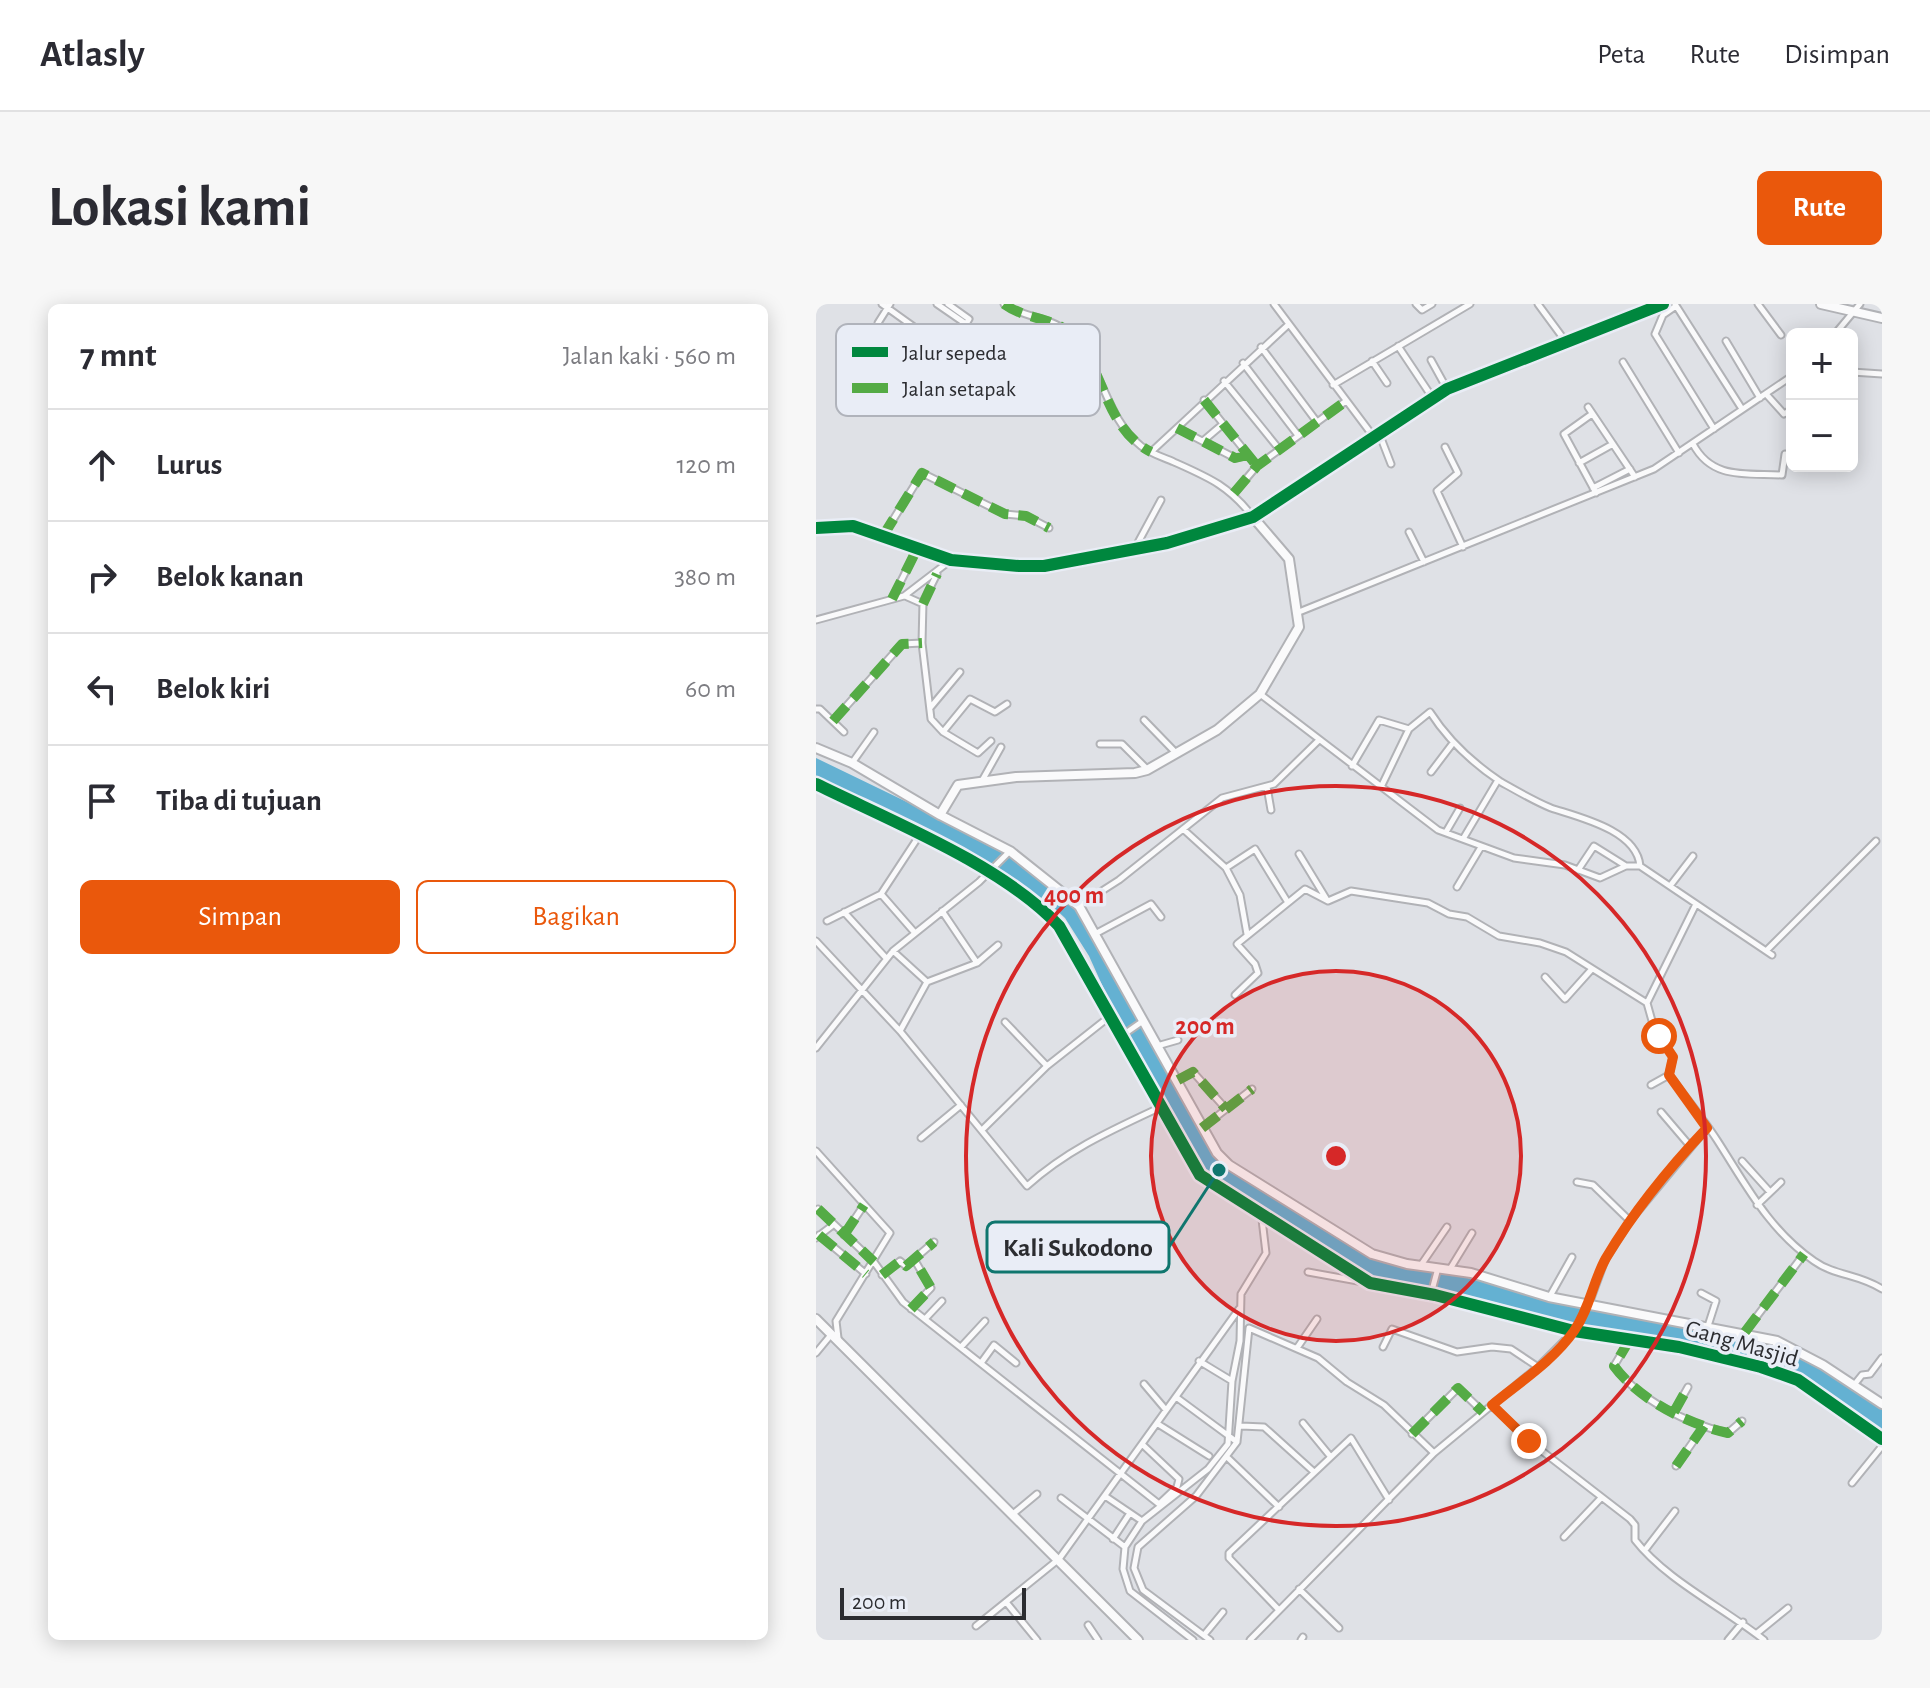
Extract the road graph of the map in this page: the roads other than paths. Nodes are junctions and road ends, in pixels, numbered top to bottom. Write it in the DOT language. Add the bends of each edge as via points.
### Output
graph roads {
  1 [pos="937,304"];
  2 [pos="948,304"];
  3 [pos="1004,304"];
  4 [pos="1274,304"];
  5 [pos="1417,304"];
  6 [pos="1432,304"];
  7 [pos="1470,304"];
  8 [pos="1538,304"];
  9 [pos="1663,304"];
  10 [pos="1758,304"];
  11 [pos="1821,304"];
  12 [pos="1860,304"];
  13 [pos="887,305"];
  14 [pos="1676,305"];
  15 [pos="1851,312"];
  16 [pos="1882,318"];
  17 [pos="878,323"];
  18 [pos="912,324"];
  19 [pos="1058,324"];
  20 [pos="1289,324"];
  21 [pos="1839,328"];
  22 [pos="1647,332"];
  23 [pos="1655,334"];
  24 [pos="1781,335"];
  25 [pos="1726,341"];
  26 [pos="1567,342"];
  27 [pos="1398,346"];
  28 [pos="1261,347"];
  29 [pos="1431,360"];
  30 [pos="1372,361"];
  31 [pos="1623,362"];
  32 [pos="1243,363"];
  33 [pos="1858,372"];
  34 [pos="1882,374"];
  35 [pos="1786,380"];
  36 [pos="1100,381"];
  37 [pos="1224,381"];
  38 [pos="1387,383"];
  39 [pos="1333,385"];
  40 [pos="1447,389"];
  41 [pos="1763,396"];
  42 [pos="1432,397"];
  43 [pos="1204,400"];
  44 [pos="1346,401"];
  45 [pos="1588,407"];
  46 [pos="1742,409"];
  47 [pos="1786,413"];
  48 [pos="1592,414"];
  49 [pos="1317,422"];
  50 [pos="1223,424"];
  51 [pos="1177,428"];
  52 [pos="1714,429"];
  53 [pos="1297,434"];
  54 [pos="1376,434"];
  55 [pos="1203,441"];
  56 [pos="1613,444"];
  57 [pos="1693,444"];
  58 [pos="1445,447"];
  59 [pos="1279,449"];
  60 [pos="1151,452"];
  61 [pos="1679,453"];
  62 [pos="1785,454"];
  63 [pos="1248,455"];
  64 [pos="1579,463"];
  65 [pos="1391,464"];
  66 [pos="1257,466"];
  67 [pos="1630,469"];
  68 [pos="1635,477"];
  69 [pos="1594,491"];
  70 [pos="1234,493"];
  71 [pos="1161,500"];
  72 [pos="1253,517"];
  73 [pos="816,528"];
  74 [pos="1049,528"];
  75 [pos="1409,532"];
  76 [pos="883,536"];
  77 [pos="918,547"];
  78 [pos="1463,547"];
  79 [pos="1134,551"];
  80 [pos="951,560"];
  81 [pos="1424,562"];
  82 [pos="937,574"];
  83 [pos="904,596"];
  84 [pos="892,599"];
  85 [pos="923,604"];
  86 [pos="1299,612"];
  87 [pos="816,620"];
  88 [pos="922,643"];
  89 [pos="960,672"];
  90 [pos="1262,696"];
  91 [pos="1007,704"];
  92 [pos="929,708"];
  93 [pos="816,709"];
  94 [pos="1144,720"];
  95 [pos="833,721"];
  96 [pos="1409,729"];
  97 [pos="844,732"];
  98 [pos="874,732"];
  99 [pos="943,732"];
  100 [pos="991,741"];
  101 [pos="1318,741"];
  102 [pos="1453,743"];
  103 [pos="1100,744"];
  104 [pos="1001,747"];
  105 [pos="816,748"];
  106 [pos="1177,754"];
  107 [pos="852,763"];
  108 [pos="1352,766"];
  109 [pos="1147,770"];
  110 [pos="1431,772"];
  111 [pos="983,779"];
  112 [pos="1498,780"];
  113 [pos="816,784"];
  114 [pos="1382,785"];
  115 [pos="1267,787"];
  116 [pos="1460,808"];
  117 [pos="1271,810"];
  118 [pos="940,815"];
  119 [pos="1183,829"];
  120 [pos="1446,832"];
  121 [pos="919,836"];
  122 [pos="1463,839"];
  123 [pos="1876,841"];
  124 [pos="1481,847"];
  125 [pos="1010,852"];
  126 [pos="1299,854"];
  127 [pos="1693,856"];
  128 [pos="1626,866"];
  129 [pos="1640,866"];
  130 [pos="1226,868"];
  131 [pos="1578,870"];
  132 [pos="992,871"];
  133 [pos="1670,886"];
  134 [pos="1457,887"];
  135 [pos="881,894"];
  136 [pos="1287,901"];
  137 [pos="1328,901"];
  138 [pos="1696,904"];
  139 [pos="1079,906"];
  140 [pos="942,911"];
  141 [pos="844,912"];
  142 [pos="1161,917"];
  143 [pos="827,921"];
  144 [pos="915,933"];
  145 [pos="1095,934"];
  146 [pos="1247,934"];
  147 [pos="817,944"];
  148 [pos="998,945"];
  149 [pos="893,951"];
  150 [pos="886,958"];
  151 [pos="977,963"];
  152 [pos="1591,970"];
  153 [pos="1545,977"];
  154 [pos="927,982"];
  155 [pos="862,987"];
  156 [pos="1235,995"];
  157 [pos="1647,1003"];
  158 [pos="1109,1017"];
  159 [pos="1142,1021"];
  160 [pos="1005,1022"];
  161 [pos="900,1031"];
  162 [pos="1122,1035"];
  163 [pos="1178,1040"];
  164 [pos="1157,1046"];
  165 [pos="816,1048"];
  166 [pos="1047,1066"];
  167 [pos="1669,1075"];
  168 [pos="1178,1080"];
  169 [pos="1651,1085"];
  170 [pos="1252,1089"];
  171 [pos="961,1105"];
  172 [pos="1163,1106"];
  173 [pos="1226,1109"];
  174 [pos="1661,1112"];
  175 [pos="1202,1128"];
  176 [pos="1707,1128"];
  177 [pos="982,1130"];
  178 [pos="921,1138"];
  179 [pos="1690,1146"];
  180 [pos="816,1151"];
  181 [pos="1742,1161"];
  182 [pos="1577,1182"];
  183 [pos="1781,1182"];
  184 [pos="1770,1192"];
  185 [pos="864,1205"];
  186 [pos="1757,1205"];
  187 [pos="818,1209"];
  188 [pos="1265,1213"];
  189 [pos="1630,1221"];
  190 [pos="833,1225"];
  191 [pos="1447,1227"];
  192 [pos="1472,1233"];
  193 [pos="844,1235"];
  194 [pos="818,1236"];
  195 [pos="934,1242"];
  196 [pos="1804,1254"];
  197 [pos="1572,1257"];
  198 [pos="914,1259"];
  199 [pos="874,1262"];
  200 [pos="1421,1266"];
  201 [pos="1438,1269"];
  202 [pos="1450,1269"];
  203 [pos="1308,1272"];
  204 [pos="866,1274"];
  205 [pos="882,1275"];
  206 [pos="1370,1283"];
  207 [pos="1882,1289"];
  208 [pos="1431,1293"];
  209 [pos="1701,1293"];
  210 [pos="1549,1297"];
  211 [pos="942,1301"];
  212 [pos="1589,1305"];
  213 [pos="1240,1308"];
  214 [pos="911,1309"];
  215 [pos="816,1319"];
  216 [pos="925,1319"];
  217 [pos="1317,1319"];
  218 [pos="985,1321"];
  219 [pos="1708,1326"];
  220 [pos="1575,1330"];
  221 [pos="1745,1332"];
  222 [pos="834,1338"];
  223 [pos="1630,1339"];
  224 [pos="1777,1342"];
  225 [pos="961,1347"];
  226 [pos="1383,1347"];
  227 [pos="1297,1348"];
  228 [pos="816,1353"];
  229 [pos="1882,1358"];
  230 [pos="1199,1361"];
  231 [pos="981,1363"];
  232 [pos="1016,1363"];
  233 [pos="1767,1366"];
  234 [pos="1538,1367"];
  235 [pos="1232,1381"];
  236 [pos="1144,1384"];
  237 [pos="1854,1386"];
  238 [pos="1688,1387"];
  239 [pos="1176,1397"];
  240 [pos="1882,1404"];
  241 [pos="1492,1405"];
  242 [pos="1166,1410"];
  243 [pos="1483,1412"];
  244 [pos="1674,1412"];
  245 [pos="1742,1421"];
  246 [pos="1303,1423"];
  247 [pos="1158,1424"];
  248 [pos="1241,1426"];
  249 [pos="1704,1426"];
  250 [pos="1412,1434"];
  251 [pos="1233,1439"];
  252 [pos="1882,1439"];
  253 [pos="1143,1445"];
  254 [pos="1882,1446"];
  255 [pos="1434,1453"];
  256 [pos="1209,1456"];
  257 [pos="1330,1456"];
  258 [pos="1228,1458"];
  259 [pos="1676,1466"];
  260 [pos="1122,1472"];
  261 [pos="1314,1472"];
  262 [pos="1852,1483"];
  263 [pos="1037,1494"];
  264 [pos="1105,1496"];
  265 [pos="1061,1498"];
  266 [pos="1601,1498"];
  267 [pos="1389,1500"];
  268 [pos="1279,1507"];
  269 [pos="1675,1511"];
  270 [pos="1130,1513"];
  271 [pos="1013,1514"];
  272 [pos="1087,1519"];
  273 [pos="1142,1521"];
  274 [pos="1564,1537"];
  275 [pos="1113,1539"];
  276 [pos="1125,1547"];
  277 [pos="1645,1550"];
  278 [pos="1059,1559"];
  279 [pos="1299,1589"];
  280 [pos="1006,1602"];
  281 [pos="1149,1602"];
  282 [pos="1788,1608"];
  283 [pos="1278,1609"];
  284 [pos="1223,1612"];
  285 [pos="1163,1613"];
  286 [pos="1743,1622"];
  287 [pos="1088,1625"];
  288 [pos="976,1626"];
  289 [pos="1339,1628"];
  290 [pos="1756,1634"];
  291 [pos="1204,1635"];
  292 [pos="1037,1640"];
  293 [pos="1098,1640"];
  294 [pos="1136,1640"];
  295 [pos="1193,1640"];
  296 [pos="1210,1640"];
  297 [pos="1250,1640"];
  298 [pos="1728,1640"];
  299 [pos="1764,1640"];
  1 -- 2 [label="street" via="966,324 969,319"];
  3 -- 19 [label="street" via="1023,316"];
  4 -- 20 [label="street"];
  5 -- 6 [label="street" via="1422,310"];
  7 -- 27 [label="street"];
  8 -- 26 [label="street"];
  9 -- 26 [label="street"];
  10 -- 24 [label="street"];
  11 -- 15 [label="street"];
  12 -- 15 [label="street"];
  13 -- 17 [label="street"];
  13 -- 18 [label="street"];
  14 -- 23 [label="street" via="1663,315"];
  14 -- 46 [label="street"];
  15 -- 16 [label="street"];
  15 -- 21 [label="street"];
  20 -- 28 [label="street"];
  20 -- 39 [label="street"];
  22 -- 23 [label="street"];
  23 -- 52 [label="street"];
  25 -- 41 [label="street"];
  26 -- 40 [label="street"];
  27 -- 30 [label="street"];
  27 -- 42 [label="street"];
  28 -- 32 [label="street"];
  28 -- 49 [label="street"];
  29 -- 40 [label="street"];
  30 -- 38 [label="street"];
  30 -- 39 [label="street"];
  31 -- 61 [label="street"];
  32 -- 37 [label="street"];
  32 -- 53 [label="street"];
  33 -- 34 [label="street"];
  35 -- 41 [label="street"];
  36 -- 60 [label="street" via="1122,428"];
  37 -- 43 [label="street"];
  37 -- 59 [label="street"];
  39 -- 44 [label="street"];
  40 -- 42 [label="street"];
  41 -- 46 [label="street"];
  41 -- 47 [label="street"];
  42 -- 54 [label="street"];
  43 -- 50 [label="street"];
  43 -- 51 [label="street"];
  44 -- 49 [label="street"];
  44 -- 54 [label="street"];
  45 -- 48 [label="street"];
  46 -- 52 [label="street"];
  48 -- 56 [label="street"];
  48 -- 64 [label="street" via="1564,434"];
  49 -- 53 [label="street"];
  50 -- 55 [label="street"];
  50 -- 63 [label="street"];
  51 -- 55 [label="street"];
  51 -- 60 [label="street"];
  52 -- 57 [label="street"];
  53 -- 59 [label="street"];
  54 -- 65 [label="street"];
  54 -- 72 [label="street"];
  55 -- 63 [label="street" via="1235,458"];
  56 -- 64 [label="street"];
  56 -- 67 [label="street"];
  57 -- 61 [label="street"];
  57 -- 62 [label="street" via="1700,457 1722,472 1782,475"];
  58 -- 78 [label="street" via="1458,473 1437,491"];
  59 -- 66 [label="street"];
  60 -- 70 [label="street"];
  61 -- 68 [label="street"];
  63 -- 66 [label="street"];
  64 -- 69 [label="street"];
  66 -- 70 [label="street"];
  67 -- 68 [label="street"];
  67 -- 69 [label="street"];
  68 -- 69 [label="street"];
  69 -- 78 [label="street"];
  70 -- 72 [label="street"];
  71 -- 79 [label="street"];
  72 -- 79 [label="street"];
  72 -- 86 [label="street" via="1289,559"];
  73 -- 76 [label="street" via="853,526"];
  74 -- 76 [label="street" via="1026,516 1005,514 922,473"];
  75 -- 81 [label="street"];
  76 -- 77 [label="street"];
  77 -- 80 [label="street"];
  77 -- 84 [label="street"];
  78 -- 81 [label="street"];
  79 -- 80 [label="street" via="1044,566"];
  80 -- 82 [label="street"];
  81 -- 86 [label="street"];
  82 -- 83 [label="street"];
  82 -- 85 [label="street"];
  83 -- 84 [label="street"];
  83 -- 85 [label="street"];
  84 -- 87 [label="street"];
  85 -- 88 [label="street"];
  86 -- 90 [label="street" via="1293,638"];
  88 -- 92 [label="street"];
  88 -- 95 [label="street" via="902,644"];
  89 -- 92 [label="street"];
  90 -- 101 [label="street"];
  90 -- 106 [label="street"];
  91 -- 99 [label="street" via="995,712 970,699"];
  92 -- 99 [label="street"];
  93 -- 95 [label="street"];
  94 -- 106 [label="street"];
  95 -- 97 [label="street"];
  96 -- 102 [label="street" via="1430,712"];
  96 -- 108 [label="street" via="1379,720"];
  96 -- 114 [label="street"];
  98 -- 107 [label="street"];
  99 -- 100 [label="street" via="978,753"];
  101 -- 108 [label="street"];
  101 -- 115 [label="street"];
  102 -- 110 [label="street"];
  102 -- 112 [label="street"];
  103 -- 109 [label="street" via="1122,744"];
  104 -- 111 [label="street"];
  105 -- 107 [label="street"];
  106 -- 109 [label="street"];
  107 -- 118 [label="street"];
  108 -- 114 [label="street"];
  109 -- 111 [label="street"];
  111 -- 118 [label="street" via="958,785"];
  112 -- 122 [label="street"];
  112 -- 129 [label="street" via="1539,803 1599,823 1636,853"];
  113 -- 121 [label="street"];
  114 -- 120 [label="street"];
  115 -- 117 [label="street"];
  115 -- 119 [label="street" via="1222,798"];
  116 -- 120 [label="street"];
  118 -- 125 [label="street"];
  119 -- 130 [label="street"];
  119 -- 139 [label="street"];
  120 -- 122 [label="street"];
  121 -- 132 [label="street"];
  121 -- 135 [label="street"];
  122 -- 124 [label="street"];
  123 -- 138 [label="street" via="1769,953"];
  124 -- 131 [label="street"];
  124 -- 134 [label="street"];
  125 -- 132 [label="street"];
  125 -- 139 [label="street"];
  126 -- 137 [label="street"];
  127 -- 133 [label="street"];
  128 -- 129 [label="street"];
  128 -- 131 [label="street" via="1600,878"];
  128 -- 131 [label="street" via="1594,846"];
  129 -- 133 [label="street"];
  130 -- 136 [label="street" via="1255,849"];
  130 -- 146 [label="street" via="1240,895"];
  132 -- 140 [label="street"];
  132 -- 158 [label="street" via="1059,926"];
  133 -- 138 [label="street"];
  135 -- 141 [label="street"];
  135 -- 144 [label="street"];
  136 -- 137 [label="street" via="1305,889"];
  136 -- 146 [label="street"];
  137 -- 152 [label="street" via="1351,891 1421,901 1467,917 1499,936 1566,952"];
  138 -- 157 [label="street"];
  139 -- 145 [label="street"];
  140 -- 144 [label="street"];
  140 -- 151 [label="street"];
  141 -- 143 [label="street"];
  141 -- 150 [label="street"];
  142 -- 145 [label="street" via="1151,904"];
  144 -- 149 [label="street"];
  145 -- 159 [label="street"];
  146 -- 156 [label="street" via="1237,944 1258,973"];
  147 -- 155 [label="street"];
  148 -- 151 [label="street"];
  149 -- 150 [label="street"];
  149 -- 154 [label="street"];
  150 -- 155 [label="street"];
  151 -- 154 [label="street"];
  152 -- 153 [label="street" via="1565,999"];
  152 -- 157 [label="street"];
  154 -- 161 [label="street"];
  155 -- 161 [label="street"];
  155 -- 165 [label="street"];
  157 -- 167 [label="street" via="1654,1028 1673,1057"];
  158 -- 162 [label="street"];
  158 -- 166 [label="street"];
  159 -- 162 [label="street"];
  159 -- 164 [label="street"];
  160 -- 166 [label="street"];
  161 -- 171 [label="street"];
  162 -- 172 [label="street"];
  163 -- 164 [label="street"];
  164 -- 168 [label="street"];
  166 -- 177 [label="street"];
  167 -- 169 [label="street"];
  167 -- 176 [label="street"];
  168 -- 173 [label="street" via="1193,1072"];
  168 -- 175 [label="street"];
  170 -- 173 [label="street"];
  171 -- 177 [label="street"];
  171 -- 178 [label="street"];
  172 -- 177 [label="street" via="1078,1147 1027,1186"];
  172 -- 188 [label="street" via="1200,1175"];
  173 -- 175 [label="street"];
  174 -- 179 [label="street"];
  175 -- 200 [label="street" via="1221,1158 1244,1175 1372,1254"];
  176 -- 179 [label="street"];
  176 -- 186 [label="street"];
  179 -- 189 [label="street"];
  180 -- 185 [label="street"];
  181 -- 184 [label="street"];
  182 -- 189 [label="street" via="1593,1185"];
  183 -- 184 [label="street"];
  184 -- 186 [label="street"];
  185 -- 193 [label="street"];
  185 -- 199 [label="street" via="890,1233"];
  186 -- 196 [label="street"];
  187 -- 190 [label="street"];
  188 -- 206 [label="street"];
  188 -- 213 [label="street" via="1264,1262 1242,1290"];
  189 -- 212 [label="street" via="1605,1260"];
  190 -- 193 [label="street"];
  190 -- 194 [label="street"];
  191 -- 200 [label="street"];
  192 -- 202 [label="street"];
  193 -- 199 [label="street"];
  194 -- 204 [label="street"];
  195 -- 198 [label="street"];
  196 -- 207 [label="street" via="1825,1268 1856,1275"];
  196 -- 221 [label="street"];
  197 -- 210 [label="street"];
  198 -- 205 [label="street" via="906,1266 900,1261"];
  198 -- 214 [label="street" via="931,1288"];
  199 -- 204 [label="street"];
  199 -- 205 [label="street"];
  200 -- 201 [label="street"];
  201 -- 202 [label="street"];
  201 -- 208 [label="street"];
  202 -- 210 [label="street"];
  203 -- 206 [label="street, Gang Masjid"];
  204 -- 222 [label="street" via="835,1323"];
  205 -- 214 [label="street"];
  206 -- 208 [label="street, Gang Masjid"];
  208 -- 220 [label="street, Gang Masjid"];
  209 -- 219 [label="street" via="1716,1301"];
  210 -- 212 [label="street"];
  211 -- 216 [label="street"];
  212 -- 219 [label="street"];
  212 -- 220 [label="street"];
  213 -- 230 [label="street"];
  213 -- 235 [label="street"];
  214 -- 216 [label="street"];
  215 -- 222 [label="street"];
  216 -- 225 [label="street"];
  217 -- 227 [label="street"];
  218 -- 225 [label="street"];
  219 -- 221 [label="street"];
  220 -- 223 [label="street, Gang Masjid"];
  220 -- 234 [label="street"];
  221 -- 224 [label="street"];
  222 -- 228 [label="street"];
  222 -- 271 [label="street"];
  223 -- 233 [label="street, Gang Masjid"];
  223 -- 244 [label="street" via="1614,1368"];
  224 -- 233 [label="street"];
  224 -- 237 [label="street"];
  225 -- 231 [label="street"];
  226 -- 234 [label="street" via="1392,1329 1457,1352 1511,1349"];
  227 -- 248 [label="street" via="1249,1328"];
  227 -- 250 [label="street" via="1384,1405"];
  229 -- 237 [label="street"];
  230 -- 235 [label="street"];
  230 -- 239 [label="street"];
  231 -- 232 [label="street" via="994,1345"];
  231 -- 260 [label="street"];
  233 -- 252 [label="street, Gang Masjid" via="1798,1380"];
  234 -- 241 [label="street"];
  235 -- 251 [label="street"];
  236 -- 242 [label="street"];
  237 -- 240 [label="street"];
  238 -- 244 [label="street"];
  239 -- 242 [label="street"];
  239 -- 251 [label="street"];
  241 -- 243 [label="street"];
  241 -- 266 [label="street"];
  242 -- 247 [label="street"];
  243 -- 250 [label="street" via="1457,1388"];
  243 -- 255 [label="street"];
  244 -- 249 [label="street"];
  245 -- 249 [label="street" via="1728,1433"];
  246 -- 257 [label="street"];
  247 -- 253 [label="street"];
  247 -- 256 [label="street"];
  248 -- 251 [label="street"];
  248 -- 261 [label="street" via="1264,1427"];
  249 -- 259 [label="street"];
  250 -- 255 [label="street"];
  251 -- 258 [label="street"];
  251 -- 273 [label="street" via="1208,1469"];
  253 -- 260 [label="street"];
  253 -- 260 [label="street" via="1177,1476 1177,1487 1155,1503"];
  254 -- 262 [label="street"];
  255 -- 267 [label="street"];
  257 -- 261 [label="street"];
  257 -- 267 [label="street" via="1354,1438"];
  258 -- 268 [label="street"];
  258 -- 281 [label="street" via="1196,1496 1138,1547 1136,1578"];
  260 -- 264 [label="street"];
  261 -- 268 [label="street"];
  263 -- 271 [label="street"];
  264 -- 270 [label="street"];
  264 -- 272 [label="street"];
  265 -- 272 [label="street"];
  266 -- 274 [label="street"];
  266 -- 277 [label="street" via="1633,1521 1634,1537"];
  267 -- 279 [label="street"];
  268 -- 283 [label="street" via="1228,1556"];
  269 -- 277 [label="street"];
  270 -- 273 [label="street"];
  270 -- 275 [label="street"];
  271 -- 278 [label="street"];
  272 -- 275 [label="street"];
  272 -- 278 [label="street"];
  273 -- 276 [label="street"];
  275 -- 276 [label="street"];
  276 -- 281 [label="street" via="1126,1583"];
  277 -- 286 [label="street" via="1680,1582"];
  278 -- 280 [label="street"];
  278 -- 294 [label="street"];
  279 -- 283 [label="street"];
  279 -- 289 [label="street"];
  280 -- 288 [label="street"];
  280 -- 292 [label="street"];
  281 -- 285 [label="street"];
  282 -- 290 [label="street"];
  283 -- 297 [label="street"];
  284 -- 291 [label="street"];
  285 -- 291 [label="street"];
  285 -- 295 [label="street"];
  286 -- 290 [label="street"];
  286 -- 298 [label="street"];
  287 -- 293 [label="street"];
  290 -- 299 [label="street"];
  291 -- 296 [label="street"];
}
